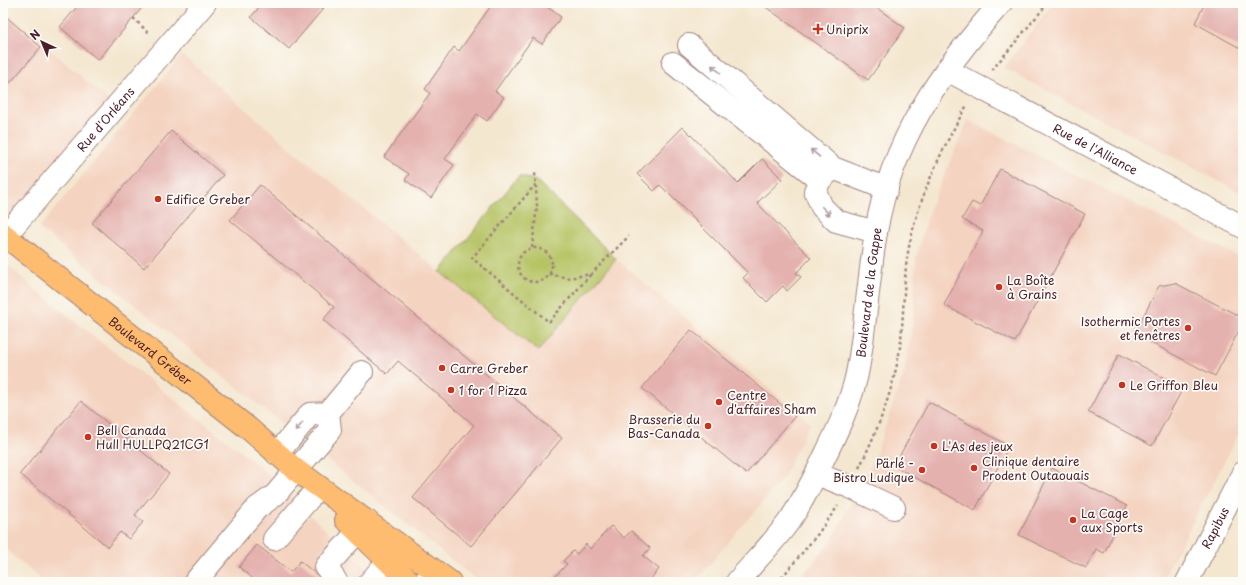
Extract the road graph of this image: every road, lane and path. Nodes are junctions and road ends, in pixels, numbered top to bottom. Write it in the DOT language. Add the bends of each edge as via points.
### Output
graph roads {
  1 [pos="205,3"];
  2 [pos="1001,3"];
  3 [pos="1048,3"];
  4 [pos="688,45"];
  5 [pos="673,63"];
  6 [pos="947,70"];
  7 [pos="978,86"];
  8 [pos="535,172"];
  9 [pos="826,174"];
  10 [pos="536,184"];
  11 [pos="887,189"];
  12 [pos="1243,227"];
  13 [pos="876,232"];
  14 [pos="4,235"];
  15 [pos="629,236"];
  16 [pos="532,248"];
  17 [pos="549,274"];
  18 [pos="591,274"];
  19 [pos="362,372"];
  20 [pos="328,412"];
  21 [pos="277,454"];
  22 [pos="296,470"];
  23 [pos="1243,473"];
  24 [pos="817,474"];
  25 [pos="850,487"];
  26 [pos="318,488"];
  27 [pos="894,508"];
  28 [pos="362,526"];
  29 [pos="274,538"];
  30 [pos="395,554"];
  31 [pos="436,578"];
  32 [pos="195,582"];
  33 [pos="335,582"];
  34 [pos="370,582"];
  35 [pos="410,582"];
  36 [pos="737,582"];
  37 [pos="778,582"];
  38 [pos="1187,582"];
  1 -- 14 [label="street, Rue d'Orléans"];
  2 -- 6 [label="street, Boulevard de la Gappe"];
  3 -- 7 [label="path"];
  9 -- 4 [label="street, one-way"];
  5 -- 9 [label="street" via="756,130"];
  6 -- 7 [label="street, Rue de l'Alliance"];
  6 -- 11 [label="street, Boulevard de la Gappe" via="914,120"];
  7 -- 12 [label="street, Rue de l'Alliance"];
  7 -- 25 [label="path" via="936,167 917,216 910,243 899,354 891,386 868,449"];
  8 -- 10 [label="path"];
  9 -- 11 [label="street"];
  9 -- 13 [label="street, one-way" via="815,191 822,207 836,221"];
  10 -- 16 [label="path" via="537,206"];
  10 -- 18 [label="path" via="472,258 549,322"];
  11 -- 13 [label="street, Boulevard de la Gappe"];
  13 -- 24 [label="street, Boulevard de la Gappe" via="856,378 837,432"];
  14 -- 21 [label="main road, Boulevard Gréber" via="248,428"];
  15 -- 18 [label="path"];
  16 -- 17 [label="path" via="543,250 550,258"];
  16 -- 17 [label="path" via="519,258 518,269 521,274 535,282"];
  17 -- 18 [label="path" via="569,278"];
  19 -- 20 [label="street"];
  20 -- 21 [label="street, one-way" via="310,414"];
  20 -- 22 [label="street" via="330,430"];
  21 -- 22 [label="main road, Boulevard Gréber"];
  22 -- 26 [label="main road, Boulevard Gréber"];
  22 -- 32 [label="street" via="275,494 258,508"];
  23 -- 38 [label="street, Rapibus"];
  24 -- 25 [label="street"];
  24 -- 36 [label="street, Boulevard de la Gappe" via="790,520"];
  25 -- 27 [label="street"];
  25 -- 37 [label="path" via="817,535"];
  26 -- 28 [label="main road, Boulevard Gréber"];
  26 -- 29 [label="street"];
  28 -- 30 [label="main road, Boulevard Gréber"];
  28 -- 33 [label="street" via="326,567"];
  30 -- 31 [label="main road, Boulevard Gréber"];
  30 -- 34 [label="street"];
  30 -- 35 [label="main road, Boulevard Gréber"];
}
